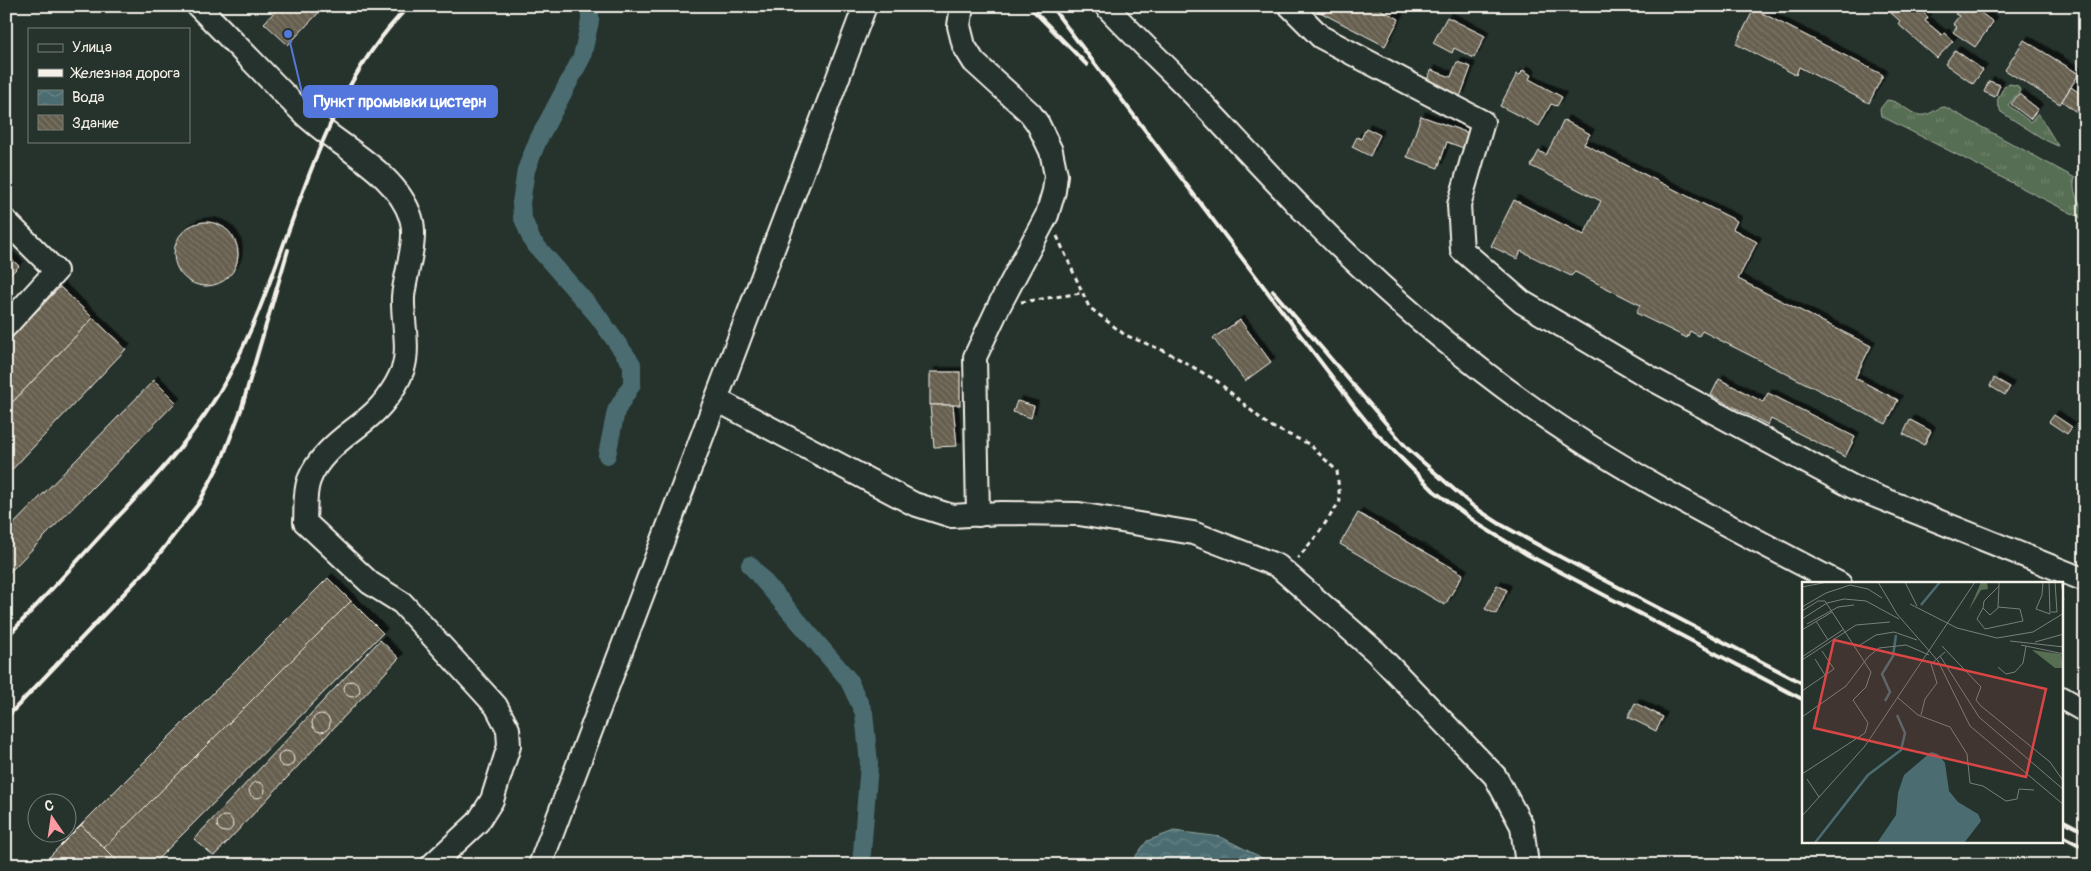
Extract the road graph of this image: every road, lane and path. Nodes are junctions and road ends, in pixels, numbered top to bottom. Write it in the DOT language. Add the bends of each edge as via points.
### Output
graph roads {
  1 [pos="198,6"];
  2 [pos="865,6"];
  3 [pos="962,6"];
  4 [pos="1106,6"];
  5 [pos="1290,6"];
  6 [pos="1047,215"];
  7 [pos="6,221"];
  8 [pos="1082,293"];
  9 [pos="999,306"];
  10 [pos="6,326"];
  11 [pos="717,400"];
  12 [pos="978,515"];
  13 [pos="1286,572"];
  14 [pos="2085,580"];
  15 [pos="1836,582"];
  16 [pos="2064,699"];
  17 [pos="2085,711"];
  18 [pos="432,865"];
  19 [pos="540,865"];
  20 [pos="1527,865"];
  1 -- 18 [label="street" via="305,114 382,176 406,206 412,220 404,297 403,368 383,404 331,448 318,464 309,480 305,522 370,583 402,603 496,706 508,729 508,746 492,800 478,822"];
  2 -- 11 [label="street"];
  3 -- 6 [label="street" via="960,35 969,55 1030,113 1046,137 1056,176"];
  4 -- 15 [label="street" via="1360,266 1488,374 1525,403 1619,464"];
  5 -- 14 [label="street" via="1321,37 1483,122 1460,205 1462,250 1522,302 1654,380 1854,487"];
  6 -- 8 [label="path"];
  6 -- 9 [label="street"];
  7 -- 10 [label="street" via="56,271"];
  8 -- 9 [label="path"];
  8 -- 13 [label="path" via="1089,307 1125,335 1167,352 1217,381 1268,425 1309,444 1337,471 1340,501"];
  9 -- 12 [label="street" via="975,357"];
  11 -- 12 [label="street" via="914,504 952,516"];
  11 -- 19 [label="street"];
  12 -- 13 [label="street" via="1079,514 1193,533"];
  13 -- 20 [label="street" via="1376,652 1494,776 1522,826"];
  16 -- 17 [label="street"];
}
